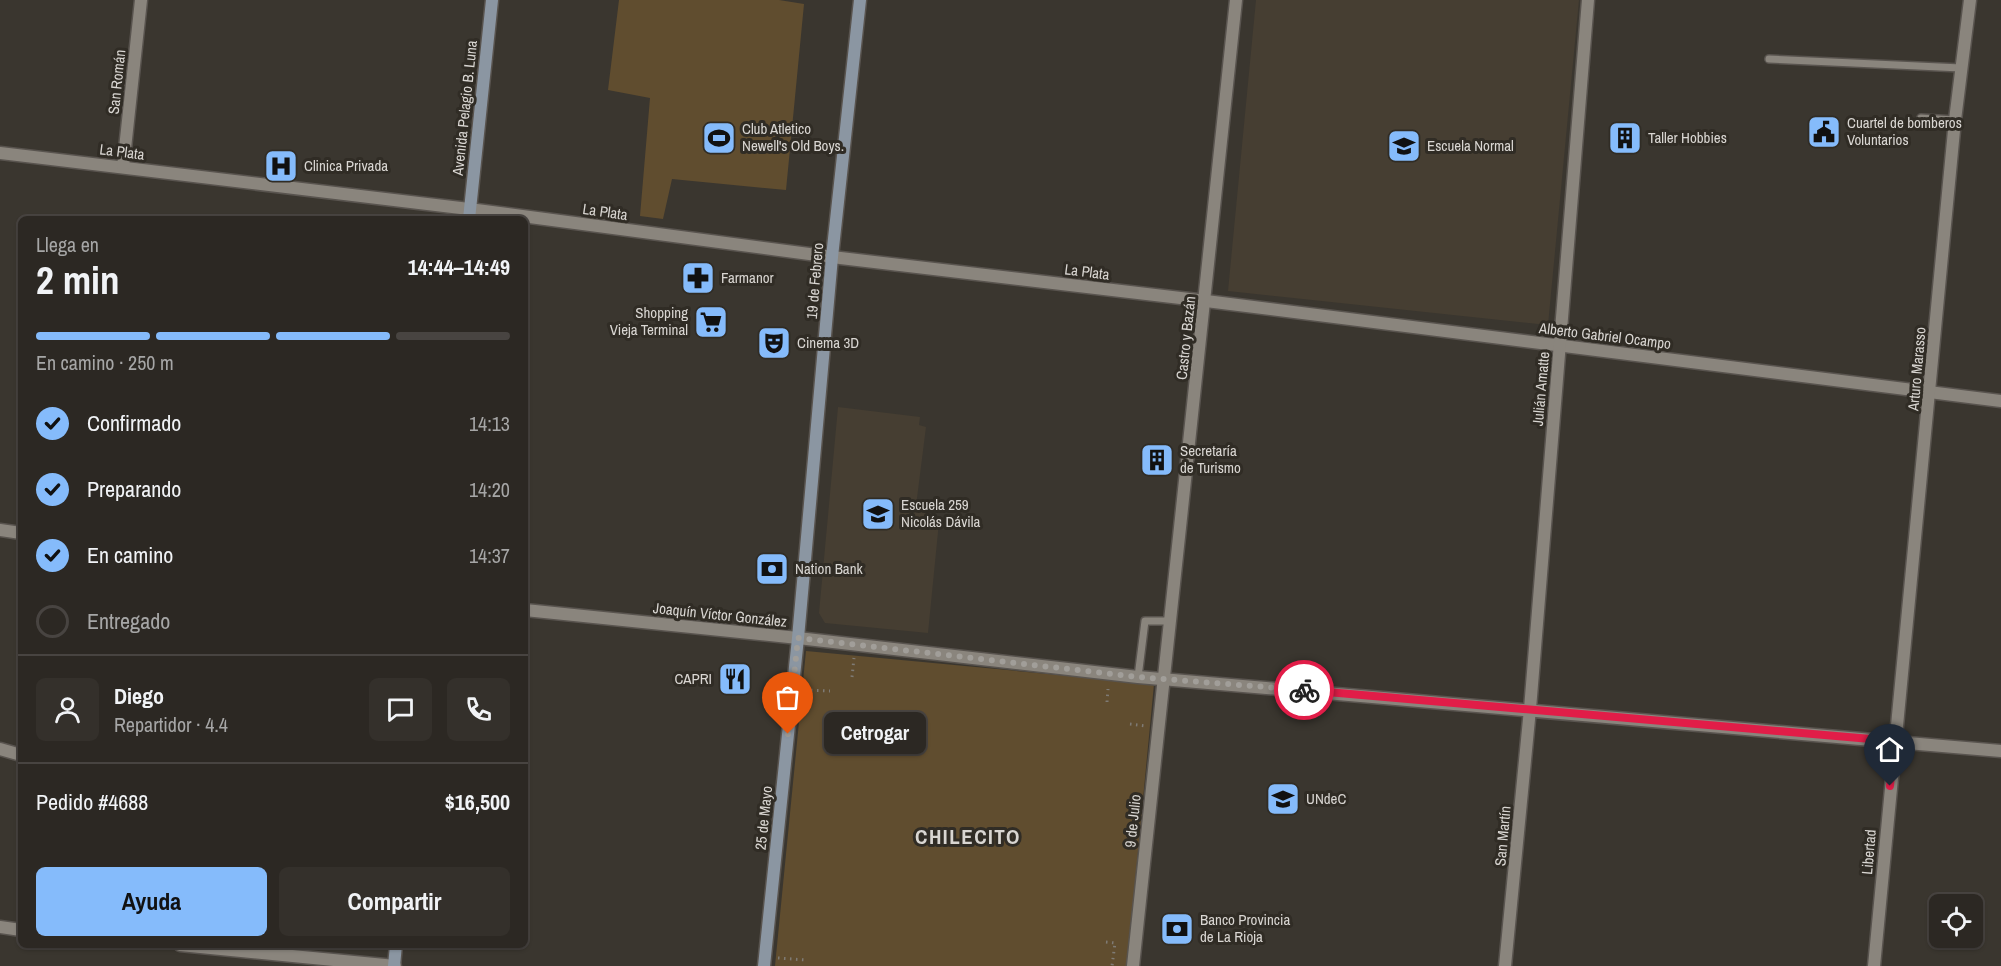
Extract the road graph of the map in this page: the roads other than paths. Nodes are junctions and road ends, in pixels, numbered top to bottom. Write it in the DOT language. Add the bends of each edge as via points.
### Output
graph roads {
  1 [pos="141,0"];
  2 [pos="492,0"];
  3 [pos="860,0"];
  4 [pos="1236,0"];
  5 [pos="1588,0"];
  6 [pos="1970,0"];
  7 [pos="1769,59"];
  8 [pos="1961,68"];
  9 [pos="1921,118"];
  10 [pos="1955,120"];
  11 [pos="0,153"];
  12 [pos="123,167"];
  13 [pos="469,214"];
  14 [pos="486,216"];
  15 [pos="528,221"];
  16 [pos="832,257"];
  17 [pos="1206,301"];
  18 [pos="1559,345"];
  19 [pos="1930,392"];
  20 [pos="2001,401"];
  21 [pos="0,530"];
  22 [pos="18,533"];
  23 [pos="528,610"];
  24 [pos="1170,621"];
  25 [pos="798,638"];
  26 [pos="1138,677"];
  27 [pos="1163,679"];
  28 [pos="1530,709"];
  29 [pos="1894,741"];
  30 [pos="0,749"];
  31 [pos="2001,751"];
  32 [pos="18,754"];
  33 [pos="0,927"];
  34 [pos="18,930"];
  35 [pos="211,948"];
  36 [pos="396,948"];
  37 [pos="764,961"];
  38 [pos="394,966"];
  39 [pos="1133,966"];
  40 [pos="1505,966"];
  41 [pos="1874,966"];
  1 -- 12 [label="street, San Román"];
  2 -- 13 [label="main road, Avenida Pelagio B. Luna"];
  3 -- 16 [label="main road, 19 de Febrero"];
  4 -- 17 [label="street, Castro y Bazán"];
  5 -- 18 [label="street, Julián Amatte"];
  6 -- 8 [label="street, Arturo Marasso"];
  7 -- 8 [label="lane"];
  8 -- 10 [label="street, Arturo Marasso"];
  9 -- 10 [label="lane"];
  10 -- 19 [label="street, Arturo Marasso"];
  11 -- 12 [label="street, La Plata"];
  12 -- 13 [label="street, La Plata"];
  13 -- 14 [label="street, La Plata"];
  15 -- 16 [label="street, La Plata"];
  16 -- 17 [label="street, La Plata"];
  16 -- 25 [label="main road, 19 de Febrero"];
  17 -- 18 [label="street, Alberto Gabriel Ocampo"];
  17 -- 24 [label="street, Castro y Bazán"];
  18 -- 19 [label="street, Alberto Gabriel Ocampo"];
  18 -- 28 [label="street, Julián Amatte"];
  19 -- 20 [label="street, Alberto Gabriel Ocampo"];
  19 -- 29 [label="street, Arturo Marasso"];
  21 -- 22 [label="street"];
  23 -- 25 [label="street, Joaquín Víctor González"];
  24 -- 26 [label="lane" via="1145,621"];
  24 -- 27 [label="street, Castro y Bazán"];
  25 -- 26 [label="street, Joaquín Víctor González"];
  25 -- 37 [label="main road, 25 de Mayo"];
  26 -- 27 [label="street, Joaquín Víctor González"];
  27 -- 28 [label="street, Joaquín Víctor González"];
  27 -- 39 [label="street, 9 de Julio"];
  28 -- 29 [label="street, Joaquín Víctor González"];
  28 -- 40 [label="street, San Martín"];
  29 -- 31 [label="street, Joaquín Víctor González"];
  29 -- 41 [label="street, Libertad"];
  30 -- 32 [label="street"];
  33 -- 34 [label="street"];
  35 -- 38 [label="street"];
  36 -- 38 [label="main road"];
}
